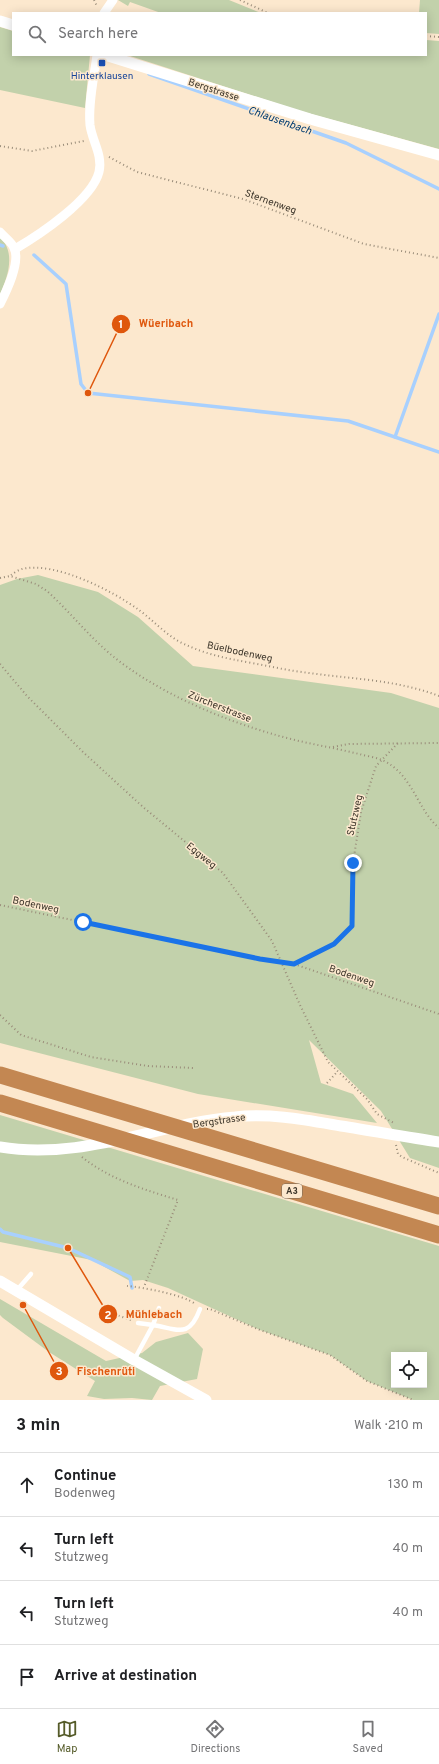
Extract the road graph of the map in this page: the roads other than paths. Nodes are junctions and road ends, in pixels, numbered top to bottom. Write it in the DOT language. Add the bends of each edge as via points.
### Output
graph roads {
  1 [pos="113,0"];
  2 [pos="105,12"];
  3 [pos="0,21"];
  4 [pos="12,25"];
  5 [pos="97,56"];
  6 [pos="109,56"];
  7 [pos="439,155"];
  8 [pos="0,232"];
  9 [pos="15,249"];
  10 [pos="0,304"];
  11 [pos="0,1075"];
  12 [pos="0,1103"];
  13 [pos="439,1142"];
  14 [pos="0,1147"];
  15 [pos="439,1206"];
  16 [pos="439,1234"];
  17 [pos="31,1274"];
  18 [pos="0,1281"];
  19 [pos="17,1290"];
  20 [pos="159,1308"];
  21 [pos="200,1309"];
  22 [pos="138,1323"];
  23 [pos="153,1325"];
  24 [pos="134,1360"];
  25 [pos="206,1400"];
  1 -- 2 [label="street"];
  3 -- 4 [label="street"];
  5 -- 9 [label="street" via="90,114 92,138 99,153 99,172 93,186 50,227"];
  6 -- 7 [label="street, Bergstrasse" via="344,129"];
  8 -- 9 [label="street"];
  9 -- 10 [label="street" via="14,271"];
  11 -- 15 [label="highway"];
  12 -- 16 [label="highway, A3"];
  13 -- 14 [label="street, Bergstrasse" via="296,1118 236,1116 71,1149 29,1150"];
  17 -- 19 [label="lane"];
  18 -- 19 [label="street"];
  19 -- 24 [label="street"];
  20 -- 23 [label="lane"];
  21 -- 23 [label="lane" via="196,1320 186,1330"];
  22 -- 23 [label="lane"];
  23 -- 24 [label="lane"];
  24 -- 25 [label="street"];
}
